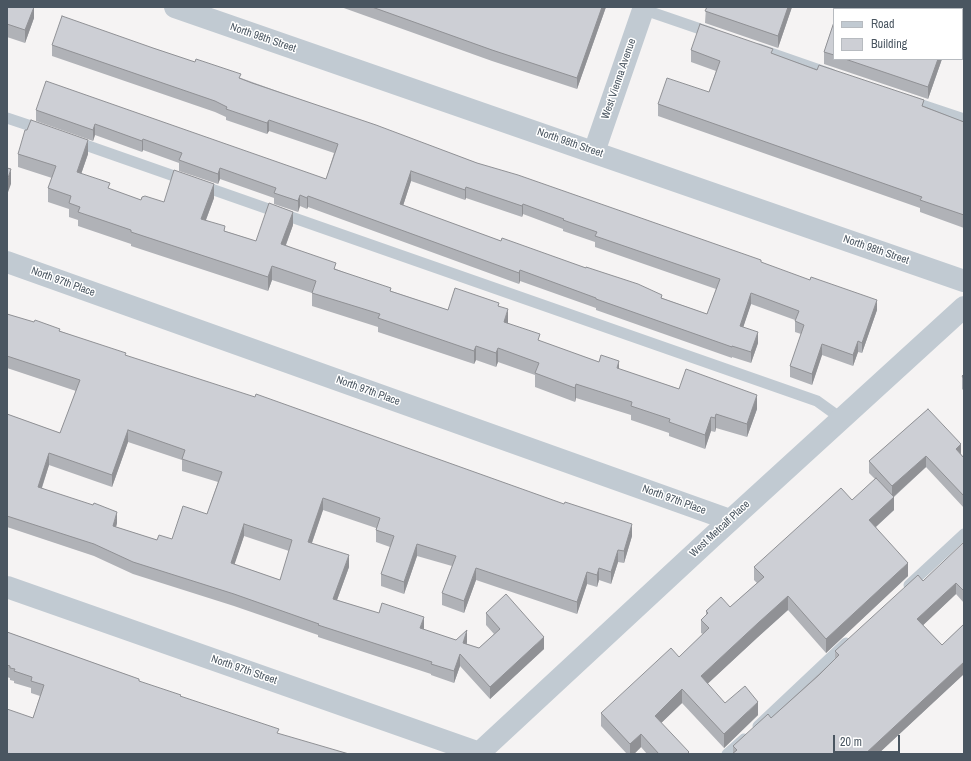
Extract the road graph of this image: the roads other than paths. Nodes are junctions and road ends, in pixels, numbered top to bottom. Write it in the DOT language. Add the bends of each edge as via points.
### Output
graph roads {
  1 [pos="175,7"];
  2 [pos="642,8"];
  3 [pos="724,37"];
  4 [pos="746,45"];
  5 [pos="844,78"];
  6 [pos="896,96"];
  7 [pos="7,118"];
  8 [pos="964,119"];
  9 [pos="52,133"];
  10 [pos="67,139"];
  11 [pos="594,152"];
  12 [pos="7,262"];
  13 [pos="964,281"];
  14 [pos="964,307"];
  15 [pos="842,419"];
  16 [pos="730,520"];
  17 [pos="964,534"];
  18 [pos="7,587"];
  19 [pos="900,593"];
  20 [pos="854,636"];
  21 [pos="479,754"];
  22 [pos="727,754"];
  1 -- 11 [label="street, North 98th Street"];
  2 -- 3 [label="lane"];
  2 -- 11 [label="street, West Vienna Avenue"];
  4 -- 5 [label="lane"];
  6 -- 8 [label="lane"];
  7 -- 9 [label="lane"];
  10 -- 15 [label="lane" via="817,401"];
  11 -- 13 [label="street, North 98th Street"];
  12 -- 16 [label="street, North 97th Place"];
  14 -- 15 [label="street, West Metcalf Place"];
  15 -- 16 [label="street, West Metcalf Place"];
  16 -- 21 [label="street, West Metcalf Place"];
  17 -- 19 [label="lane"];
  18 -- 21 [label="street, North 97th Street"];
  20 -- 22 [label="lane"];
}
